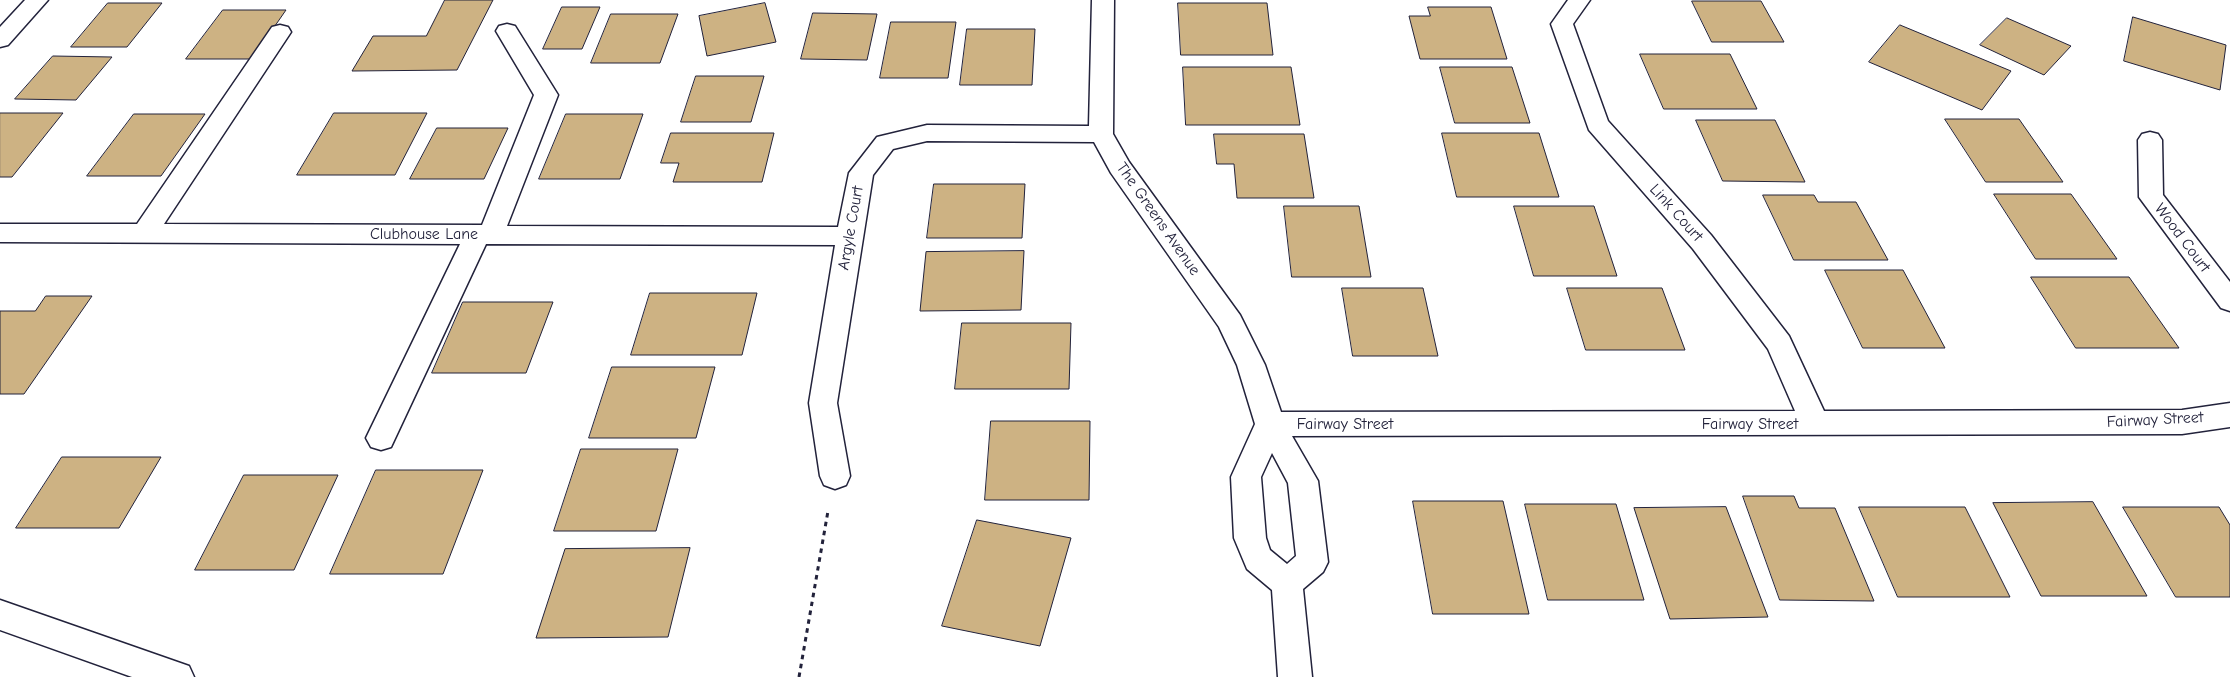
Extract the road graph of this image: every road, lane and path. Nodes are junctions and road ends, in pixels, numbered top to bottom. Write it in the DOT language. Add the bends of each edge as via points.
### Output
graph roads {
  1 [pos="37,0"];
  2 [pos="1103,0"];
  3 [pos="1580,0"];
  4 [pos="507,31"];
  5 [pos="280,32"];
  6 [pos="0,40"];
  7 [pos="1101,134"];
  8 [pos="2150,140"];
  9 [pos="0,233"];
  10 [pos="144,234"];
  11 [pos="484,235"];
  12 [pos="849,236"];
  13 [pos="2230,301"];
  14 [pos="2230,415"];
  15 [pos="1270,424"];
  16 [pos="1814,424"];
  17 [pos="381,438"];
  18 [pos="835,476"];
  19 [pos="1287,584"];
  20 [pos="0,615"];
  21 [pos="177,677"];
  22 [pos="799,677"];
  23 [pos="1295,677"];
  1 -- 6 [label="street"];
  2 -- 7 [label="street"];
  3 -- 16 [label="street, Link Court" via="1562,24 1597,124 1702,242 1779,344"];
  4 -- 11 [label="street" via="546,95"];
  5 -- 10 [label="street"];
  7 -- 12 [label="street, Argyle Court" via="926,133 885,142 861,173"];
  7 -- 15 [label="street, The Greens Avenue" via="1120,167 1230,322 1252,365"];
  8 -- 13 [label="street, Wood Court" via="2151,197"];
  9 -- 10 [label="street, Clubhouse Lane"];
  10 -- 11 [label="street, Clubhouse Lane"];
  11 -- 12 [label="street, Clubhouse Lane"];
  11 -- 17 [label="street"];
  12 -- 18 [label="street, Argyle Court" via="823,403"];
  14 -- 16 [label="street, Fairway Street" via="2182,422"];
  15 -- 16 [label="street, Fairway Street"];
  15 -- 19 [label="street" via="1246,478 1250,538 1258,559"];
  15 -- 19 [label="street, The Greens Avenue" via="1303,481 1312,562"];
  18 -- 22 [label="path"];
  19 -- 23 [label="street"];
  20 -- 21 [label="street"];
}
